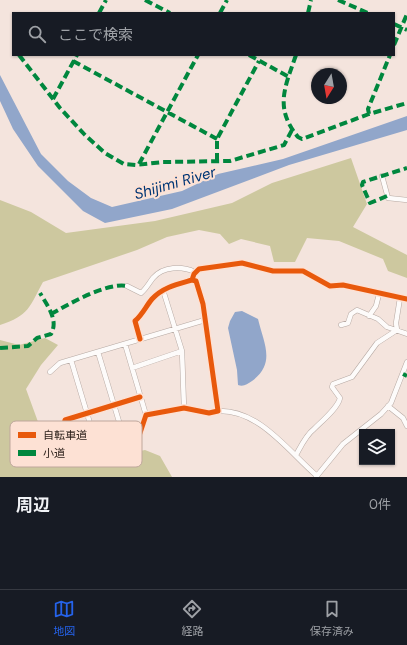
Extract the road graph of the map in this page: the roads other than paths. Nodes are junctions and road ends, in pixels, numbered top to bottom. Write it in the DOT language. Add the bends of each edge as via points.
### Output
graph roads {
  1 [pos="382,176"];
  2 [pos="407,200"];
  3 [pos="195,272"];
  4 [pos="192,280"];
  5 [pos="127,286"];
  6 [pos="163,290"];
  7 [pos="379,294"];
  8 [pos="400,298"];
  9 [pos="407,299"];
  10 [pos="369,316"];
  11 [pos="205,320"];
  12 [pos="341,325"];
  13 [pos="175,329"];
  14 [pos="397,330"];
  15 [pos="407,334"];
  16 [pos="140,339"];
  17 [pos="125,344"];
  18 [pos="182,351"];
  19 [pos="98,352"];
  20 [pos="71,360"];
  21 [pos="407,362"];
  22 [pos="132,368"];
  23 [pos="50,372"];
  24 [pos="140,397"];
  25 [pos="114,405"];
  26 [pos="388,406"];
  27 [pos="184,408"];
  28 [pos="218,411"];
  29 [pos="87,413"];
  30 [pos="146,416"];
  31 [pos="65,421"];
  32 [pos="89,421"];
  33 [pos="119,421"];
  34 [pos="407,426"];
  35 [pos="142,428"];
  36 [pos="296,454"];
  37 [pos="317,477"];
  1 -- 2 [label="street" via="388,198"];
  3 -- 4 [label="street"];
  3 -- 5 [label="street" via="175,268 165,270 154,277 141,293"];
  3 -- 7 [label="street" via="199,269 242,262 273,271 302,271 330,286 343,285"];
  4 -- 6 [label="street"];
  4 -- 11 [label="street" via="196,281"];
  6 -- 13 [label="street"];
  6 -- 16 [label="street" via="152,299 135,321"];
  7 -- 8 [label="street"];
  7 -- 10 [label="street" via="376,306"];
  8 -- 9 [label="street"];
  8 -- 14 [label="street"];
  10 -- 12 [label="street" via="357,310 353,311 348,323"];
  10 -- 14 [label="street"];
  11 -- 13 [label="street"];
  11 -- 28 [label="street"];
  13 -- 16 [label="street"];
  13 -- 18 [label="street"];
  14 -- 15 [label="street"];
  14 -- 36 [label="street" via="377,344 352,377 333,384 332,387 340,398 339,404 313,429"];
  16 -- 17 [label="street"];
  17 -- 19 [label="street"];
  17 -- 22 [label="street"];
  18 -- 22 [label="street"];
  18 -- 27 [label="street"];
  19 -- 20 [label="street"];
  19 -- 25 [label="street"];
  20 -- 23 [label="street" via="60,363"];
  20 -- 29 [label="street"];
  21 -- 26 [label="street" via="395,396"];
  22 -- 24 [label="street"];
  24 -- 25 [label="street"];
  24 -- 30 [label="street"];
  25 -- 29 [label="street"];
  25 -- 33 [label="street"];
  26 -- 34 [label="street" via="403,418"];
  26 -- 37 [label="street" via="343,444"];
  27 -- 28 [label="street" via="209,413"];
  27 -- 30 [label="street"];
  28 -- 36 [label="street" via="252,419"];
  29 -- 31 [label="street"];
  29 -- 32 [label="street"];
  30 -- 35 [label="street"];
  36 -- 37 [label="street"];
}
